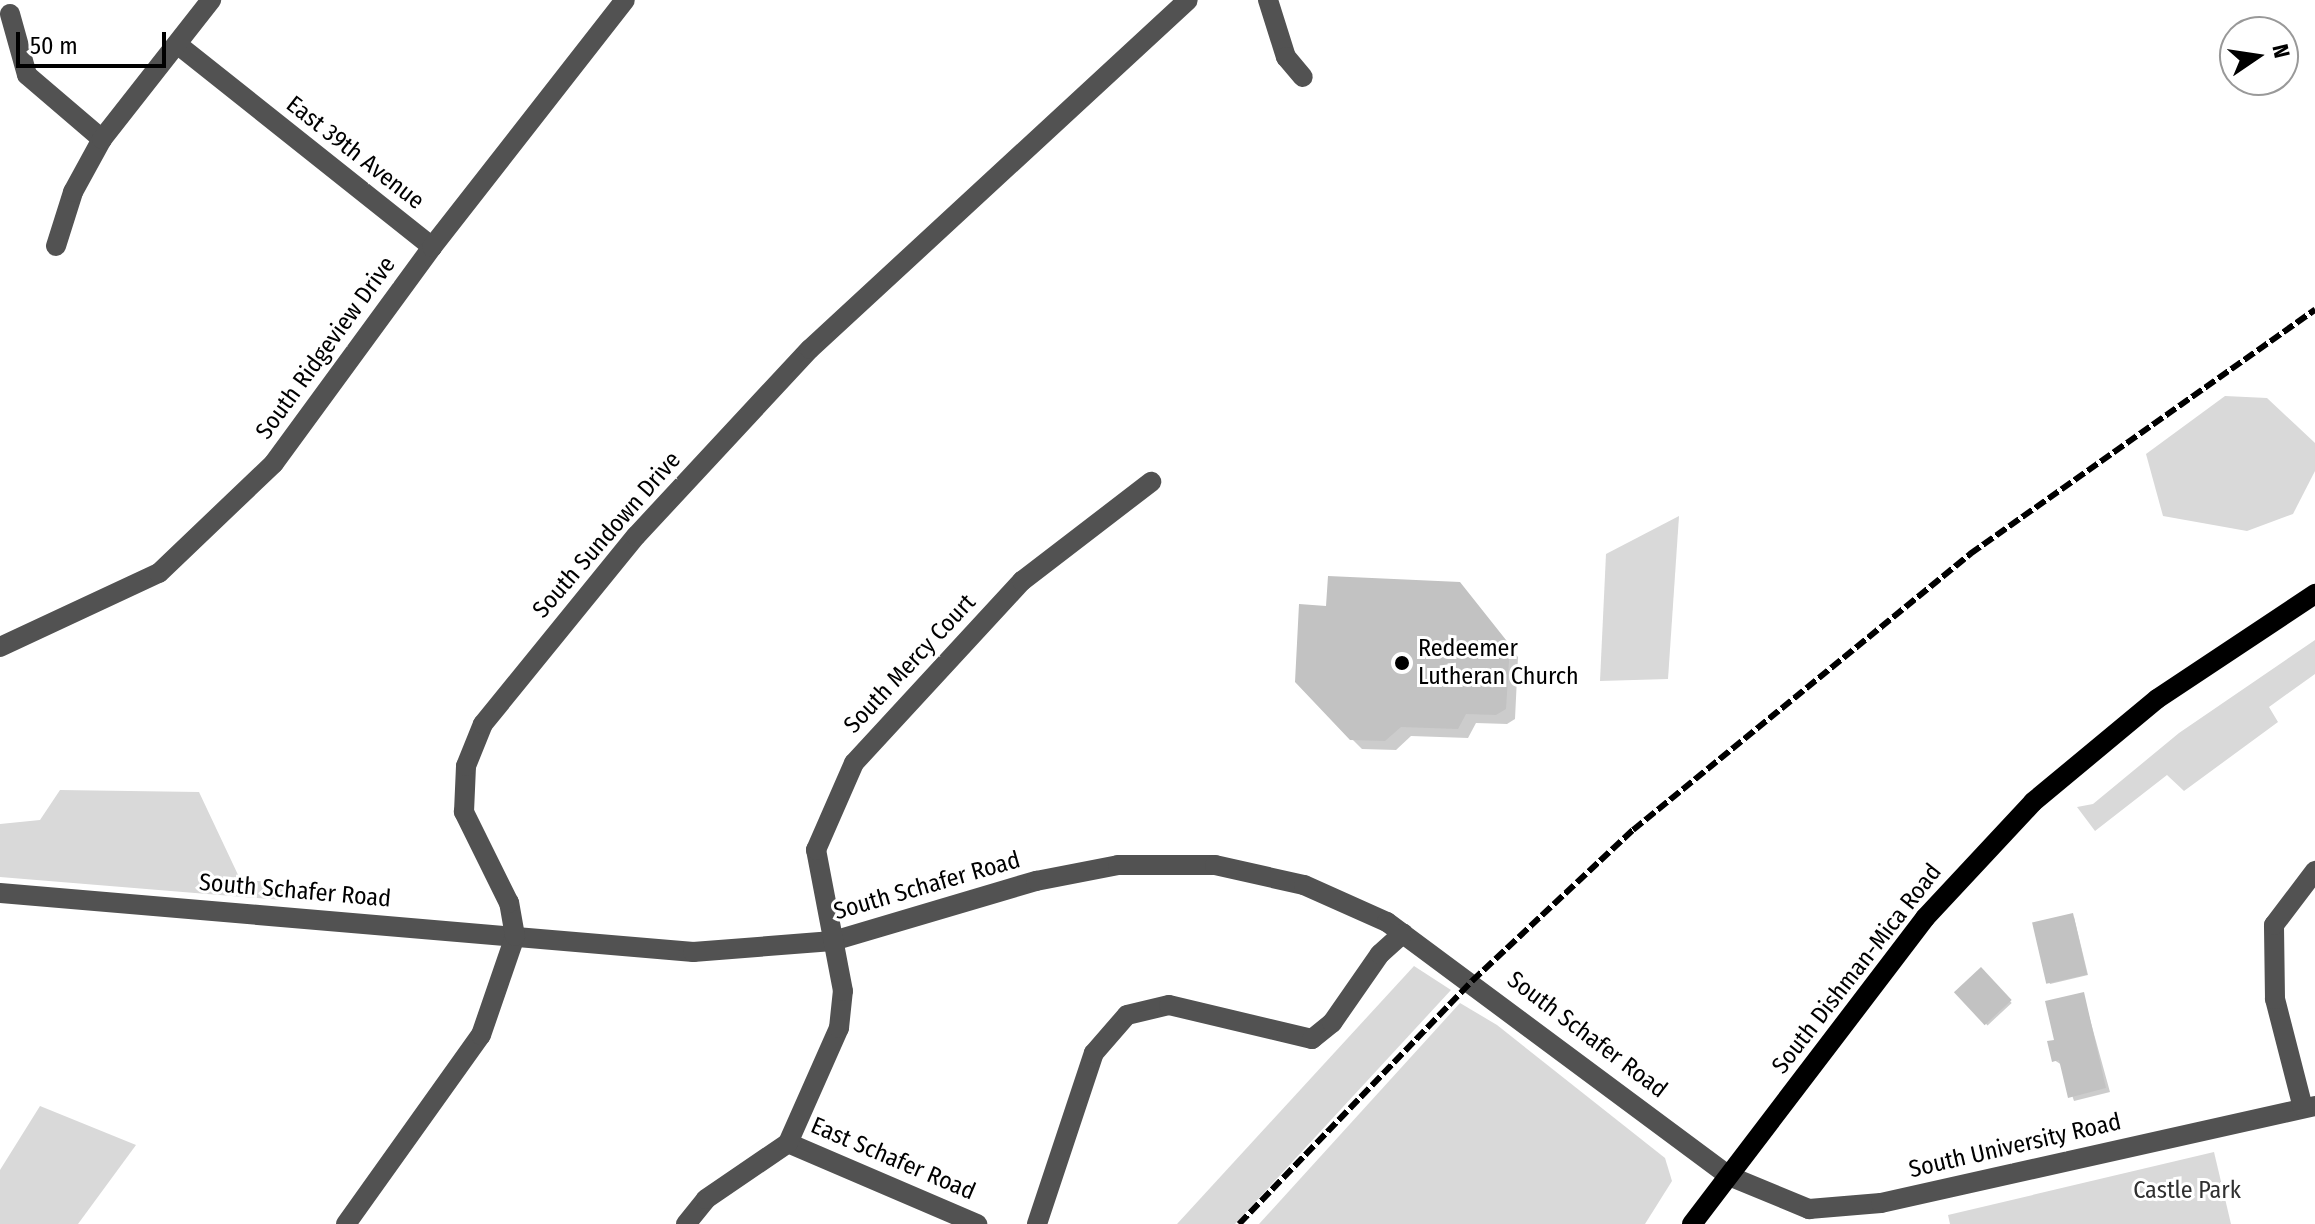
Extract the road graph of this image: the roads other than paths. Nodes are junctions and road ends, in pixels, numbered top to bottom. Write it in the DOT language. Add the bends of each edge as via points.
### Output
graph roads {
  1 [pos="211,0"];
  2 [pos="625,0"];
  3 [pos="1188,0"];
  4 [pos="1268,0"];
  5 [pos="10,14"];
  6 [pos="177,44"];
  7 [pos="1303,77"];
  8 [pos="102,139"];
  9 [pos="56,246"];
  10 [pos="432,247"];
  11 [pos="1151,482"];
  12 [pos="2315,594"];
  13 [pos="0,647"];
  14 [pos="2315,871"];
  15 [pos="0,893"];
  16 [pos="1403,933"];
  17 [pos="515,936"];
  18 [pos="833,941"];
  19 [pos="2309,1107"];
  20 [pos="788,1143"];
  21 [pos="1729,1176"];
  22 [pos="1810,1216"];
  23 [pos="346,1224"];
  24 [pos="686,1224"];
  25 [pos="977,1224"];
  26 [pos="1037,1224"];
  27 [pos="1692,1224"];
  1 -- 6 [label="street"];
  2 -- 10 [label="street, South Ridgeview Drive"];
  3 -- 17 [label="street, South Sundown Drive" via="810,349 636,536 483,724 466,766 464,812 509,903"];
  4 -- 7 [label="street" via="1286,57"];
  5 -- 8 [label="street" via="27,75"];
  6 -- 8 [label="street"];
  6 -- 10 [label="street, East 39th Avenue"];
  8 -- 9 [label="street" via="73,192"];
  10 -- 13 [label="street, South Ridgeview Drive" via="274,463 159,573"];
  11 -- 18 [label="street, South Mercy Court" via="1022,581 854,763 816,850"];
  12 -- 21 [label="main road, South Dishman-Mica Road" via="2157,699 2033,802 1925,918"];
  14 -- 19 [label="street" via="2274,925 2275,999"];
  15 -- 17 [label="street, South Schafer Road"];
  16 -- 18 [label="street, South Schafer Road" via="1304,885 1215,865 1118,865 1036,881"];
  16 -- 21 [label="street, South Schafer Road"];
  16 -- 26 [label="street" via="1380,954 1332,1023 1312,1039 1169,1005 1127,1015 1094,1053"];
  17 -- 18 [label="street, South Schafer Road" via="693,952"];
  17 -- 23 [label="street" via="481,1035"];
  18 -- 20 [label="street, South Mercy Court" via="843,991 839,1028"];
  19 -- 22 [label="street, South University Road"];
  20 -- 24 [label="street" via="706,1199"];
  20 -- 25 [label="street, East Schafer Road"];
  21 -- 22 [label="street, South University Road"];
  21 -- 27 [label="main road, South Dishman-Mica Road"];
}
